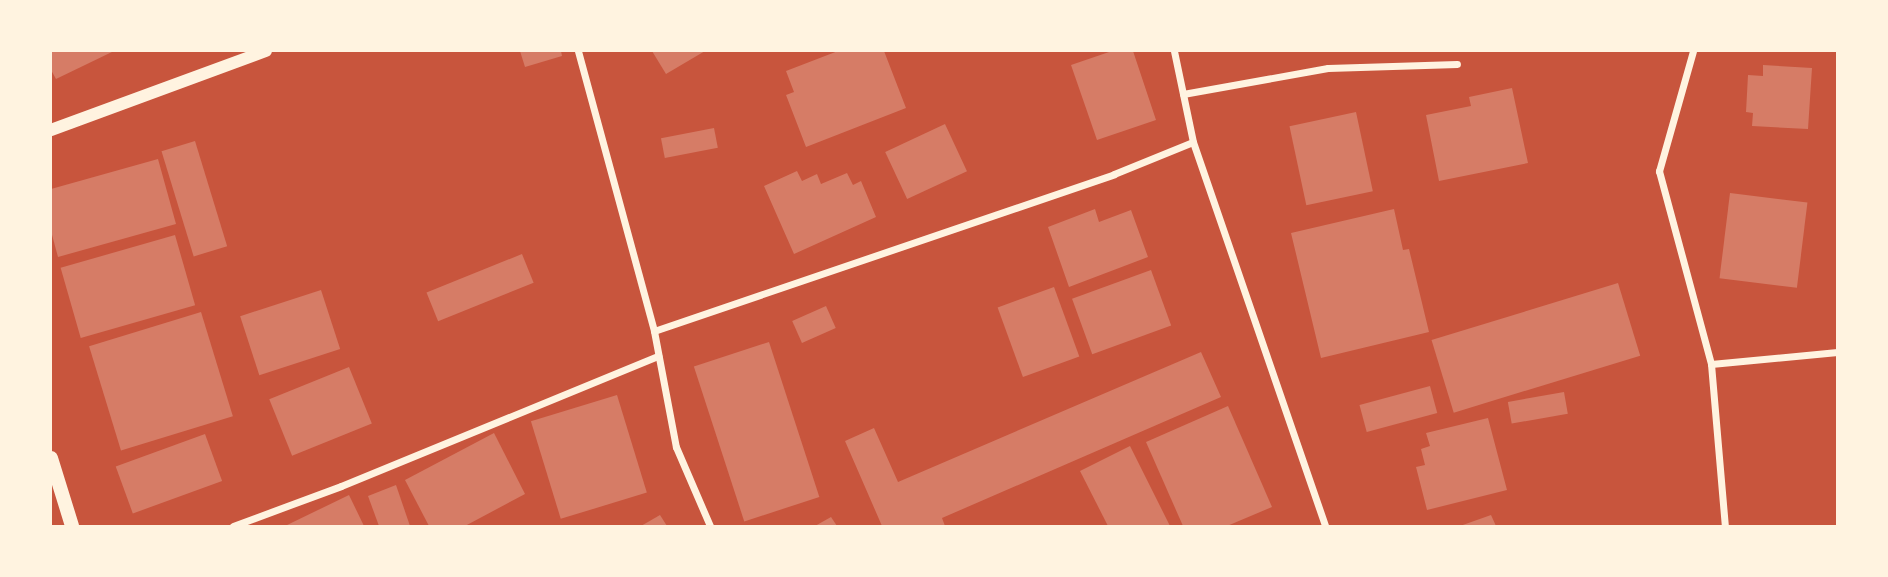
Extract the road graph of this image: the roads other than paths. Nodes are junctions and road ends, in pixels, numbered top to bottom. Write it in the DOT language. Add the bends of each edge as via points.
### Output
graph roads {
  1 [pos="266,51"];
  2 [pos="578,51"];
  3 [pos="1174,51"];
  4 [pos="1693,51"];
  5 [pos="1457,64"];
  6 [pos="1183,94"];
  7 [pos="51,130"];
  8 [pos="1193,142"];
  9 [pos="654,331"];
  10 [pos="1837,352"];
  11 [pos="658,356"];
  12 [pos="1711,363"];
  13 [pos="51,458"];
  14 [pos="72,526"];
  15 [pos="233,526"];
  16 [pos="710,526"];
  17 [pos="1325,526"];
  18 [pos="1724,526"];
  1 -- 7 [label="street"];
  2 -- 9 [label="street"];
  3 -- 6 [label="street"];
  4 -- 12 [label="street" via="1659,171"];
  5 -- 6 [label="street" via="1328,68"];
  6 -- 8 [label="street"];
  8 -- 9 [label="street" via="1114,174"];
  8 -- 17 [label="street"];
  9 -- 11 [label="street"];
  10 -- 12 [label="street"];
  11 -- 15 [label="street"];
  11 -- 16 [label="street" via="676,447"];
  12 -- 18 [label="street"];
  13 -- 14 [label="main road"];
}
